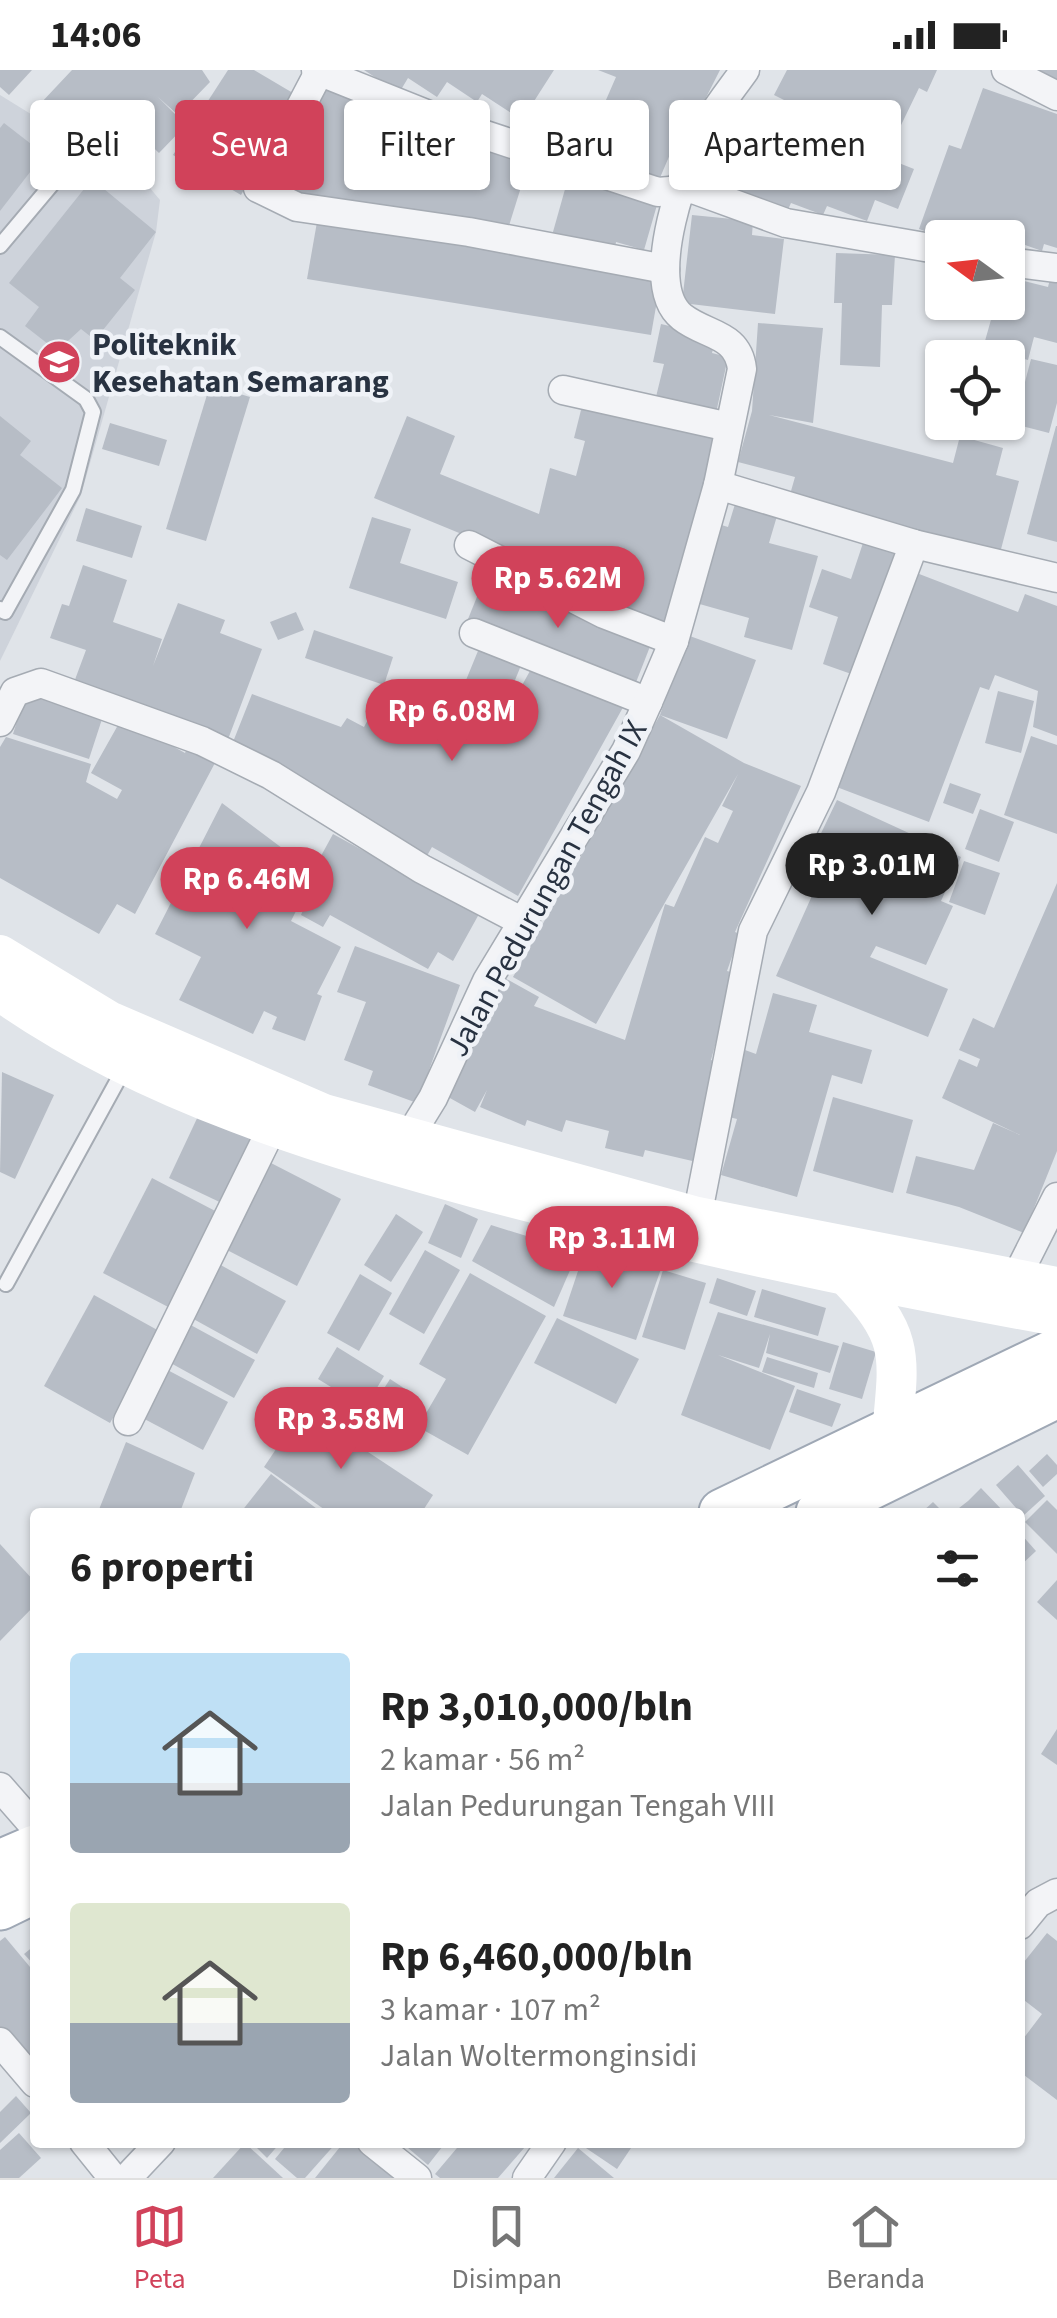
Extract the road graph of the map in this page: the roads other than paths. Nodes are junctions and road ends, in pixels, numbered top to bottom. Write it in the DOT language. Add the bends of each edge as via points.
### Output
graph roads {
  1 [pos="745,70"];
  2 [pos="1006,70"];
  3 [pos="317,72"];
  4 [pos="1057,96"];
  5 [pos="724,100"];
  6 [pos="47,190"];
  7 [pos="678,190"];
  8 [pos="697,190"];
  9 [pos="0,246"];
  10 [pos="925,247"];
  11 [pos="1025,264"];
  12 [pos="1057,268"];
  13 [pos="665,269"];
  14 [pos="0,336"];
  15 [pos="563,390"];
  16 [pos="729,427"];
  17 [pos="718,486"];
  18 [pos="914,544"];
  19 [pos="468,545"];
  20 [pos="1057,578"];
  21 [pos="2,615"];
  22 [pos="474,632"];
  23 [pos="674,641"];
  24 [pos="648,702"];
  25 [pos="0,722"];
  26 [pos="521,922"];
  27 [pos="0,955"];
  28 [pos="4,1003"];
  29 [pos="128,1062"];
  30 [pos="273,1126"];
  31 [pos="400,1152"];
  32 [pos="1057,1197"];
  33 [pos="697,1217"];
  34 [pos="848,1276"];
  35 [pos="6,1284"];
  36 [pos="1057,1287"];
  37 [pos="1008,1292"];
  38 [pos="1057,1316"];
  39 [pos="1057,1351"];
  40 [pos="1057,1394"];
  41 [pos="128,1421"];
  42 [pos="892,1432"];
  43 [pos="730,1508"];
  44 [pos="827,1508"];
  45 [pos="0,1787"];
  46 [pos="30,1820"];
  47 [pos="30,1850"];
  48 [pos="0,1863"];
  49 [pos="30,1892"];
  50 [pos="1057,1892"];
  51 [pos="0,1907"];
  52 [pos="1025,1919"];
  53 [pos="0,2042"];
  54 [pos="30,2077"];
  55 [pos="89,2148"];
  56 [pos="155,2148"];
  57 [pos="380,2148"];
  58 [pos="548,2148"];
  59 [pos="113,2178"];
  60 [pos="127,2178"];
  61 [pos="418,2178"];
  62 [pos="527,2178"];
  1 -- 5 [label="street, Jalan Pedurungan Tengah IX"];
  2 -- 4 [label="street"];
  3 -- 7 [label="street" via="658,192"];
  3 -- 13 [label="street" via="258,188 297,207"];
  6 -- 9 [label="lane"];
  7 -- 13 [label="street, Jalan Pedurungan Tengah IX"];
  8 -- 10 [label="street" via="786,223"];
  11 -- 12 [label="street"];
  13 -- 16 [label="street, Jalan Pedurungan Tengah IX" via="671,305 740,353"];
  14 -- 21 [label="lane" via="86,398 92,412 73,490"];
  15 -- 16 [label="street"];
  16 -- 17 [label="street, Jalan Pedurungan Tengah IX"];
  17 -- 18 [label="street"];
  17 -- 23 [label="street, Jalan Pedurungan Tengah IX"];
  18 -- 20 [label="street"];
  18 -- 33 [label="street" via="821,792 754,932"];
  19 -- 23 [label="street"];
  22 -- 24 [label="street"];
  23 -- 24 [label="street, Jalan Pedurungan Tengah IX"];
  24 -- 26 [label="street, Jalan Pedurungan Tengah IX" via="626,751"];
  25 -- 26 [label="street" via="15,692 42,683 202,741"];
  26 -- 31 [label="street, Jalan Pedurungan Tengah IX"];
  27 -- 31 [label="main road" via="109,1021"];
  28 -- 29 [label="main road"];
  29 -- 30 [label="main road"];
  29 -- 35 [label="lane"];
  30 -- 31 [label="main road"];
  30 -- 41 [label="street"];
  31 -- 33 [label="main road"];
  31 -- 34 [label="main road" via="688,1244"];
  32 -- 37 [label="street"];
  33 -- 37 [label="main road"];
  34 -- 37 [label="main road"];
  34 -- 42 [label="main road" via="885,1316 894,1345"];
  36 -- 37 [label="main road"];
  37 -- 38 [label="main road"];
  39 -- 42 [label="main road"];
  40 -- 44 [label="main road"];
  42 -- 43 [label="main road"];
  45 -- 46 [label="street"];
  47 -- 48 [label="main road"];
  49 -- 51 [label="main road"];
  50 -- 52 [label="street"];
  53 -- 54 [label="street"];
  55 -- 59 [label="street"];
  56 -- 60 [label="street"];
  57 -- 61 [label="street"];
  58 -- 62 [label="street"];
}
